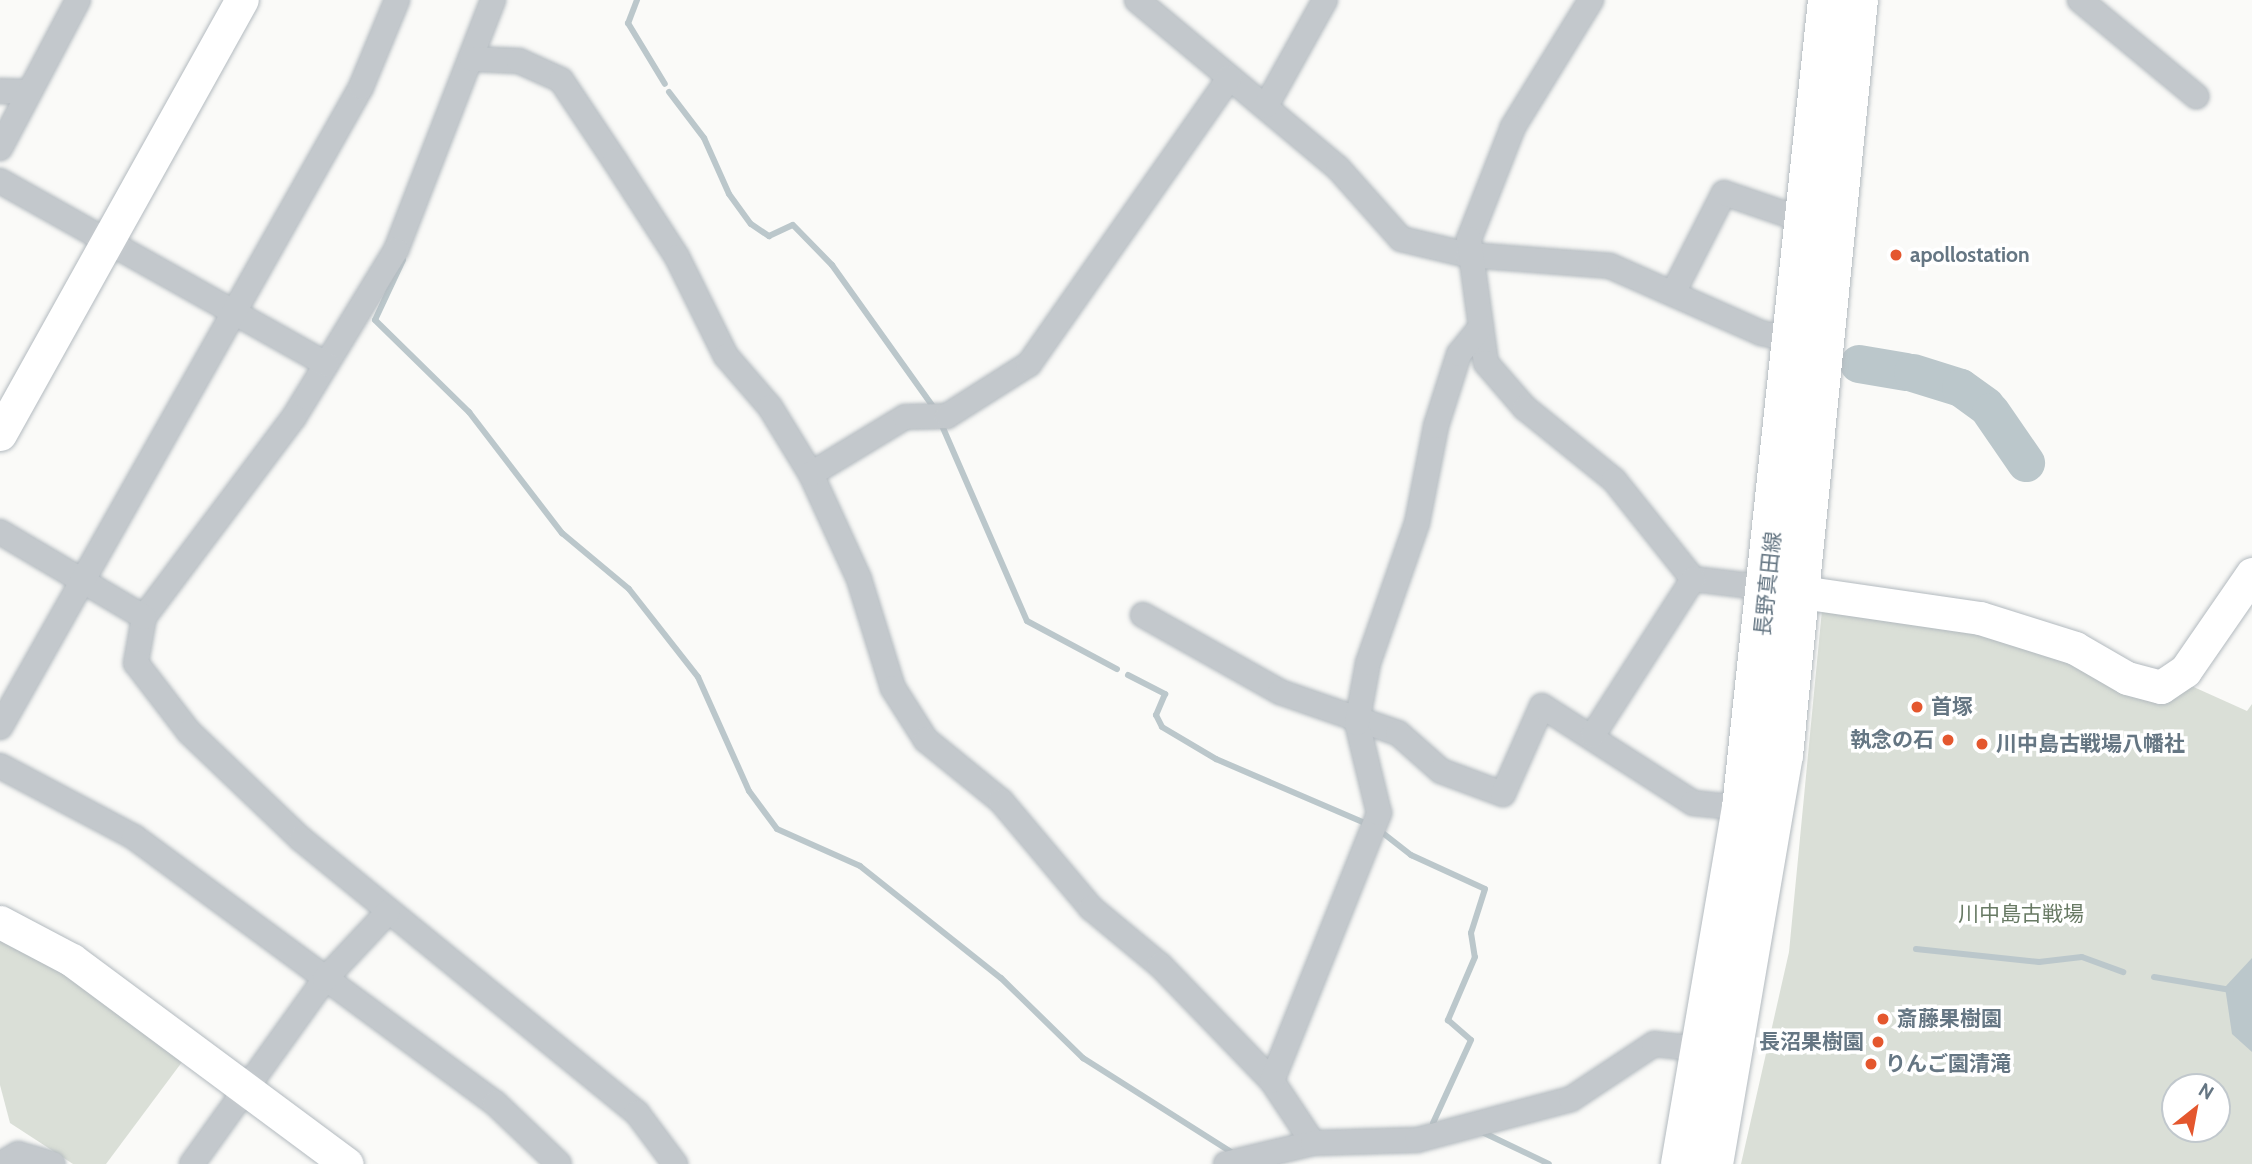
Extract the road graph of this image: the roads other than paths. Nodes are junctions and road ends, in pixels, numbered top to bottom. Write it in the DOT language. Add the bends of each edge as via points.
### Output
graph roads {
  1 [pos="79,0"];
  2 [pos="242,0"];
  3 [pos="397,0"];
  4 [pos="493,0"];
  5 [pos="1137,0"];
  6 [pos="1325,0"];
  7 [pos="1591,0"];
  8 [pos="1827,0"];
  9 [pos="1859,0"];
  10 [pos="2080,0"];
  11 [pos="472,59"];
  12 [pos="1229,78"];
  13 [pos="0,91"];
  14 [pos="29,92"];
  15 [pos="2196,96"];
  16 [pos="1266,106"];
  17 [pos="0,148"];
  18 [pos="0,181"];
  19 [pos="1806,221"];
  20 [pos="109,242"];
  21 [pos="1468,255"];
  22 [pos="1674,293"];
  23 [pos="233,313"];
  24 [pos="1481,327"];
  25 [pos="1794,340"];
  26 [pos="326,364"];
  27 [pos="0,434"];
  28 [pos="811,474"];
  29 [pos="0,532"];
  30 [pos="2252,573"];
  31 [pos="83,579"];
  32 [pos="1693,579"];
  33 [pos="1785,590"];
  34 [pos="1143,615"];
  35 [pos="144,617"];
  36 [pos="1356,723"];
  37 [pos="0,727"];
  38 [pos="1593,735"];
  39 [pos="0,766"];
  40 [pos="1741,808"];
  41 [pos="388,912"];
  42 [pos="0,922"];
  43 [pos="325,979"];
  44 [pos="1720,1051"];
  45 [pos="1272,1081"];
  46 [pos="245,1090"];
  47 [pos="1313,1143"];
  48 [pos="671,1162"];
  49 [pos="1,1164"];
  50 [pos="52,1164"];
  51 [pos="192,1164"];
  52 [pos="348,1164"];
  53 [pos="559,1164"];
  54 [pos="1226,1164"];
  55 [pos="1680,1164"];
  56 [pos="1714,1164"];
  1 -- 14 [label="street"];
  2 -- 20 [label="street"];
  3 -- 23 [label="street" via="361,87"];
  4 -- 11 [label="street"];
  5 -- 12 [label="street"];
  6 -- 16 [label="street"];
  7 -- 21 [label="street" via="1513,127 1468,239"];
  8 -- 19 [label="main road, 長野真田線"];
  9 -- 33 [label="main road, 長野真田線"];
  10 -- 15 [label="street"];
  11 -- 26 [label="street" via="396,250"];
  11 -- 28 [label="street" via="519,61 561,80 677,257 726,356 770,407"];
  12 -- 16 [label="street"];
  12 -- 28 [label="street" via="1030,364 947,415 905,417"];
  13 -- 14 [label="street"];
  14 -- 17 [label="street"];
  16 -- 21 [label="street" via="1338,168 1401,239"];
  18 -- 20 [label="street"];
  19 -- 22 [label="street" via="1724,193"];
  19 -- 25 [label="main road, 長野真田線"];
  20 -- 23 [label="street"];
  20 -- 27 [label="street"];
  21 -- 22 [label="street" via="1610,266"];
  21 -- 24 [label="street"];
  22 -- 25 [label="street" via="1761,333"];
  23 -- 26 [label="street"];
  23 -- 31 [label="street"];
  24 -- 32 [label="street" via="1486,363 1525,408 1614,480"];
  24 -- 36 [label="street" via="1459,354 1436,426 1417,523 1368,663"];
  25 -- 33 [label="main road, 長野真田線"];
  26 -- 35 [label="street" via="294,417"];
  28 -- 45 [label="street" via="859,579 893,688 926,740 1001,801 1091,908 1160,965"];
  29 -- 31 [label="street"];
  30 -- 33 [label="street" via="2185,671 2161,687 2126,678 2075,648 1980,618"];
  31 -- 35 [label="street"];
  31 -- 37 [label="street"];
  32 -- 33 [label="street"];
  32 -- 38 [label="street"];
  33 -- 40 [label="main road, 長野真田線"];
  33 -- 44 [label="main road, 長野真田線" via="1765,897"];
  34 -- 36 [label="street" via="1280,692"];
  35 -- 41 [label="street" via="136,663 189,732"];
  36 -- 38 [label="street" via="1390,729 1441,771 1503,794 1542,706"];
  36 -- 45 [label="street" via="1380,813"];
  38 -- 40 [label="street" via="1693,803"];
  39 -- 43 [label="street" via="134,837"];
  40 -- 44 [label="main road, 長野真田線"];
  41 -- 43 [label="street"];
  41 -- 48 [label="street" via="637,1113"];
  42 -- 46 [label="street" via="72,960"];
  43 -- 46 [label="street"];
  43 -- 53 [label="street" via="495,1103"];
  44 -- 47 [label="street" via="1654,1044 1571,1099 1417,1140"];
  44 -- 55 [label="main road, 長野真田線"];
  44 -- 56 [label="main road, 長野真田線"];
  45 -- 47 [label="street"];
  46 -- 51 [label="street"];
  46 -- 52 [label="street"];
  47 -- 54 [label="street"];
  49 -- 50 [label="street" via="18,1154"];
}
